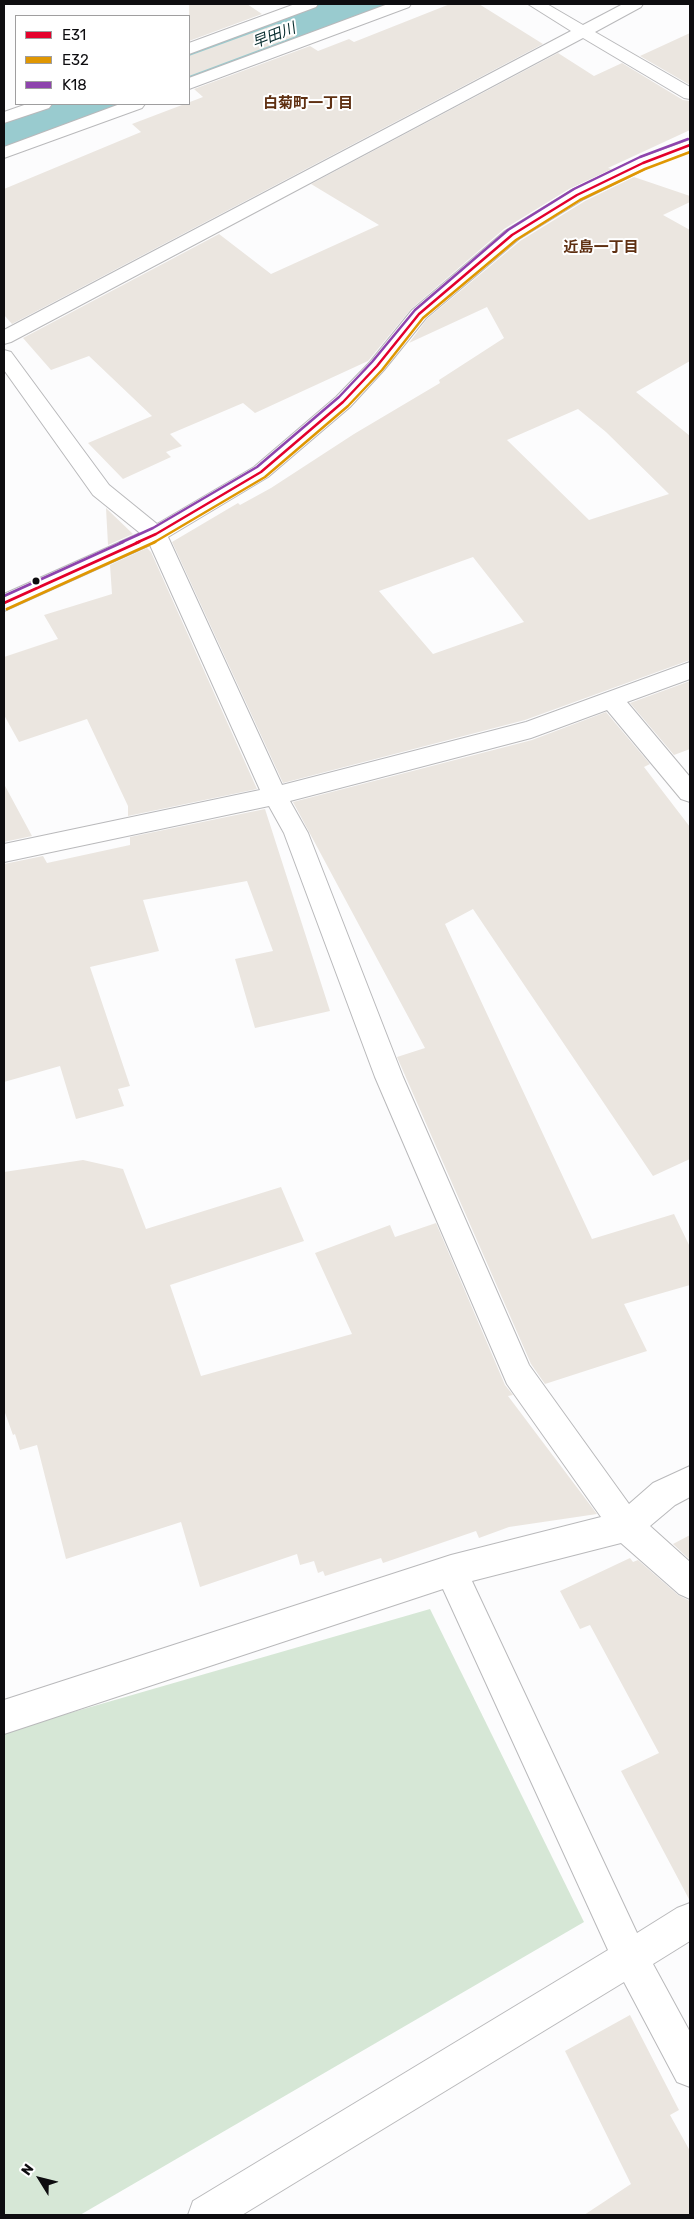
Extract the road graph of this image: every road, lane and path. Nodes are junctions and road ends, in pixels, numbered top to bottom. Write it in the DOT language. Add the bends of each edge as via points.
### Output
graph roads {
  1 [pos="310,4"];
  2 [pos="403,4"];
  3 [pos="536,4"];
  4 [pos="635,4"];
  5 [pos="582,32"];
  6 [pos="190,49"];
  7 [pos="190,84"];
  8 [pos="690,94"];
  9 [pos="40,105"];
  10 [pos="133,105"];
  11 [pos="4,118"];
  12 [pos="690,145"];
  13 [pos="4,154"];
  14 [pos="4,338"];
  15 [pos="4,356"];
  16 [pos="156,534"];
  17 [pos="4,603"];
  18 [pos="690,670"];
  19 [pos="612,700"];
  20 [pos="690,793"];
  21 [pos="275,796"];
  22 [pos="4,853"];
  23 [pos="690,1481"];
  24 [pos="626,1526"];
  25 [pos="451,1571"];
  26 [pos="690,1583"];
  27 [pos="4,1717"];
  28 [pos="690,1921"];
  29 [pos="630,1957"];
  30 [pos="690,2069"];
  31 [pos="207,2215"];
  1 -- 6 [label="street"];
  2 -- 7 [label="street"];
  3 -- 5 [label="street"];
  4 -- 5 [label="street"];
  5 -- 8 [label="street"];
  5 -- 14 [label="street"];
  9 -- 11 [label="street"];
  10 -- 13 [label="street"];
  12 -- 16 [label="street" via="643,163 577,195 512,235 419,314 343,402 262,472"];
  15 -- 16 [label="street" via="101,490"];
  16 -- 17 [label="street"];
  16 -- 21 [label="street"];
  18 -- 19 [label="street"];
  19 -- 20 [label="street"];
  19 -- 21 [label="street" via="531,729"];
  21 -- 22 [label="street"];
  21 -- 24 [label="street" via="296,833 389,1078 518,1374"];
  23 -- 24 [label="street" via="664,1494"];
  24 -- 25 [label="street"];
  24 -- 26 [label="street"];
  25 -- 27 [label="street"];
  25 -- 29 [label="street"];
  28 -- 29 [label="street"];
  29 -- 30 [label="street"];
  29 -- 31 [label="street"];
}
